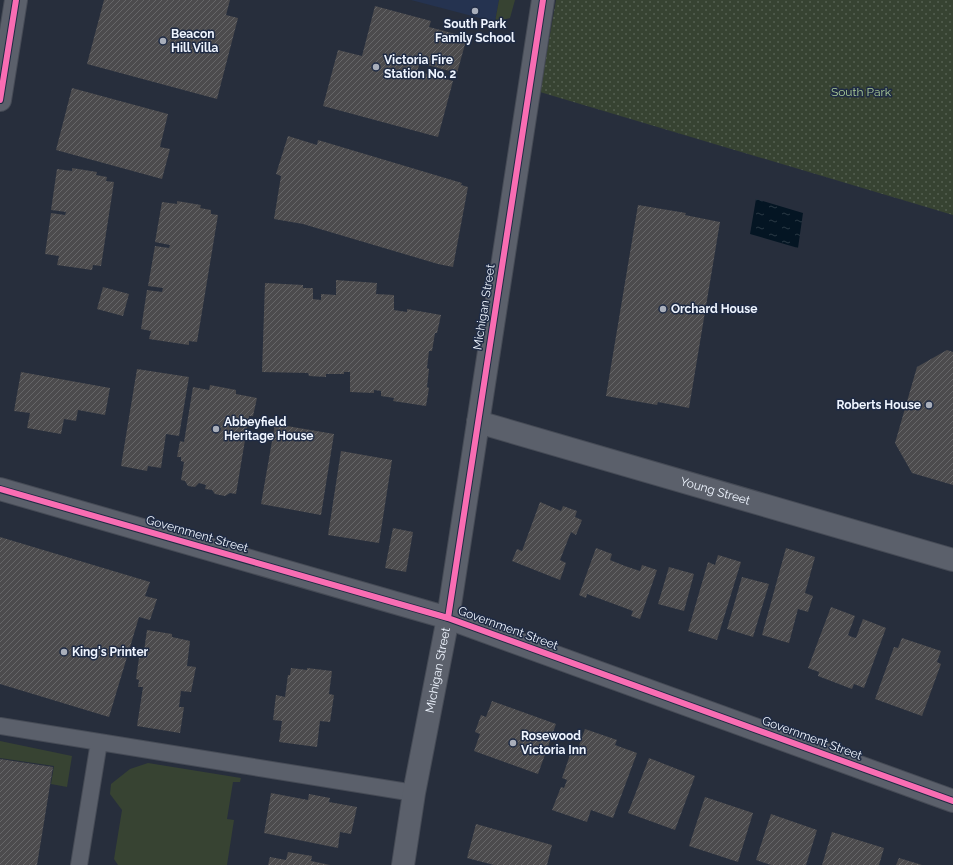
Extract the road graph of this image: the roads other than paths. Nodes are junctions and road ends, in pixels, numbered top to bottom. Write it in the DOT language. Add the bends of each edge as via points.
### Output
graph roads {
  1 [pos="16,0"];
  2 [pos="543,0"];
  3 [pos="0,100"];
  4 [pos="478,422"];
  5 [pos="0,489"];
  6 [pos="953,560"];
  7 [pos="448,618"];
  8 [pos="0,726"];
  9 [pos="99,742"];
  10 [pos="414,793"];
  11 [pos="953,801"];
  12 [pos="79,865"];
  13 [pos="403,865"];
  1 -- 3 [label="street"];
  2 -- 4 [label="street, Michigan Street"];
  4 -- 6 [label="street, Young Street"];
  4 -- 7 [label="street, Michigan Street"];
  5 -- 7 [label="street, Government Street"];
  7 -- 10 [label="street, Michigan Street"];
  7 -- 11 [label="street, Government Street"];
  8 -- 9 [label="lane"];
  9 -- 10 [label="lane"];
  9 -- 12 [label="lane"];
  10 -- 13 [label="street, Michigan Street"];
}
